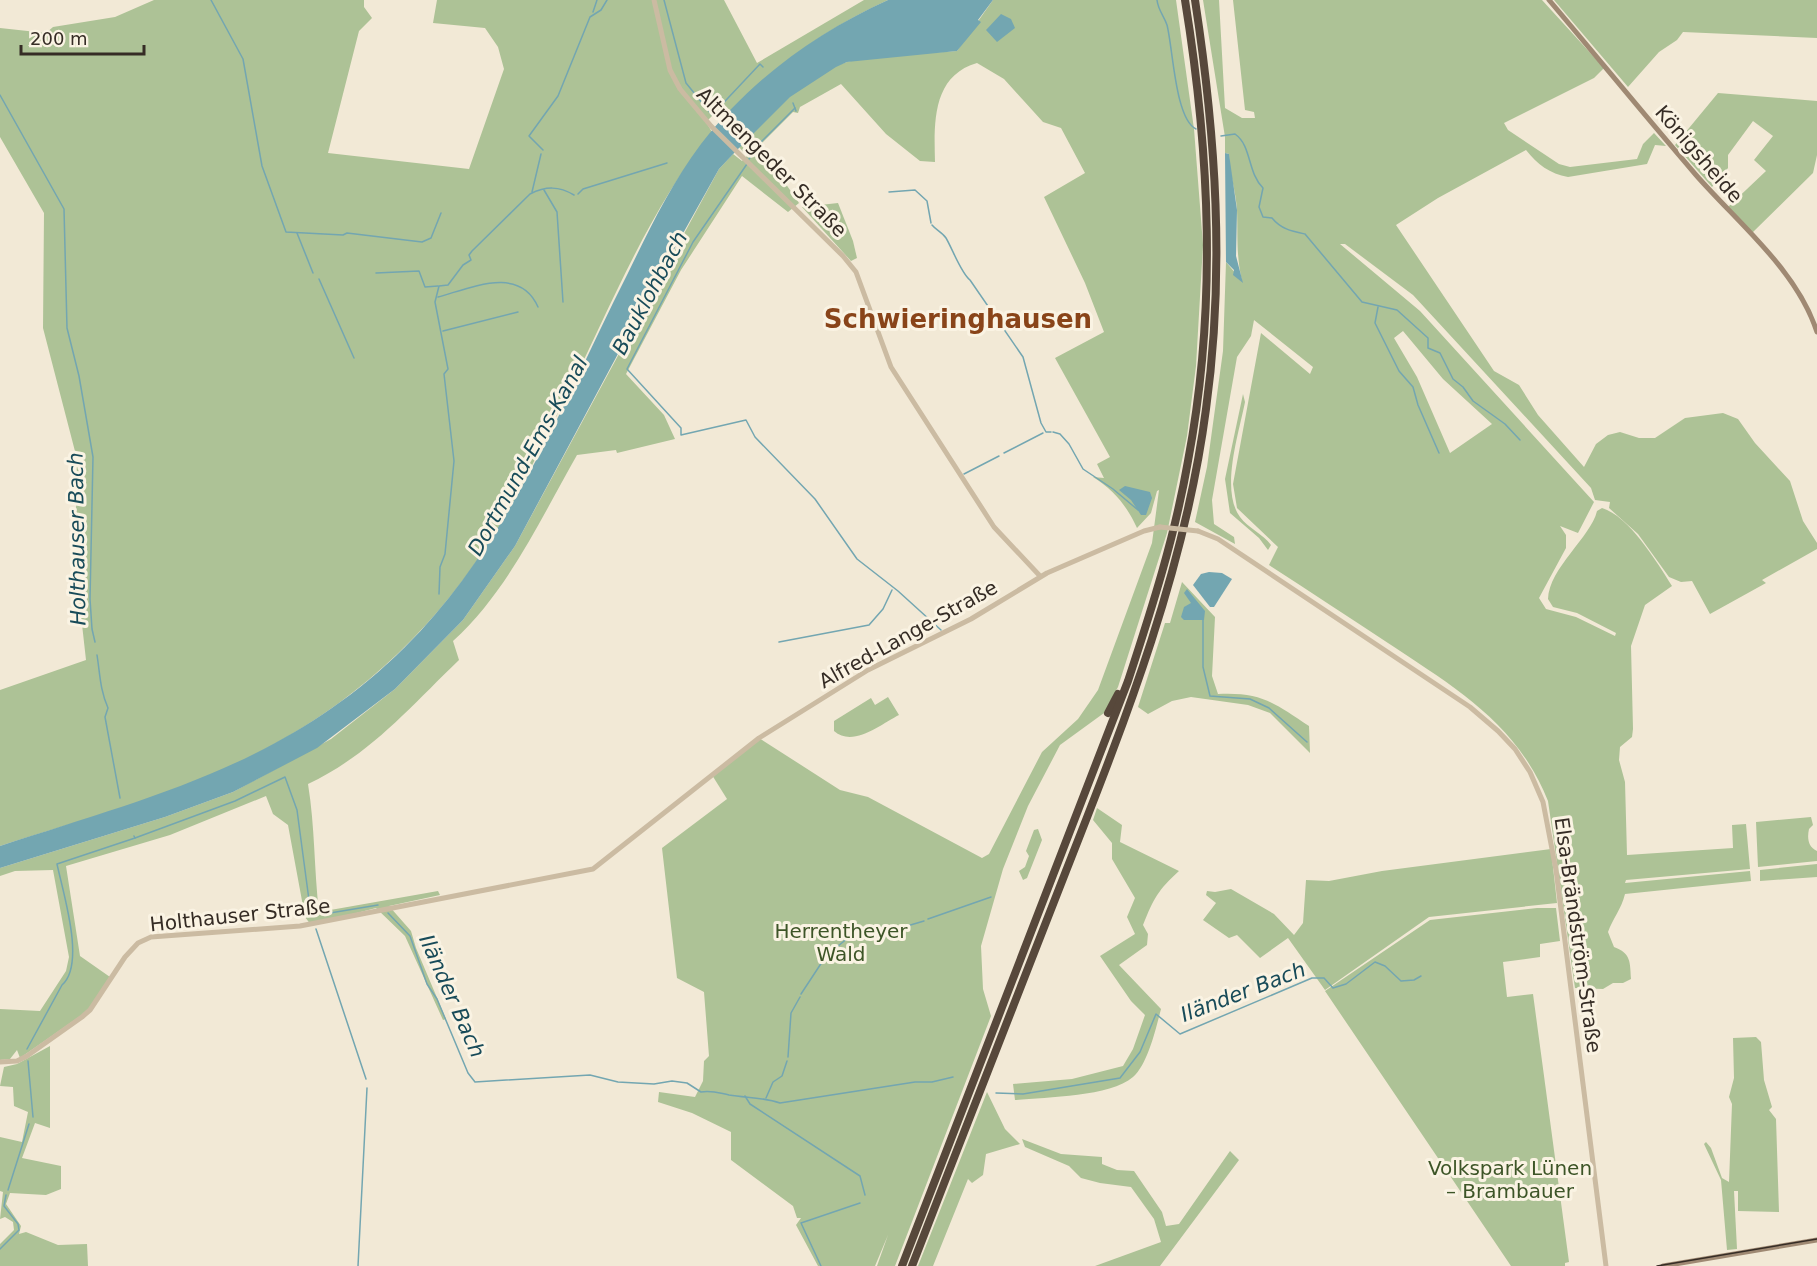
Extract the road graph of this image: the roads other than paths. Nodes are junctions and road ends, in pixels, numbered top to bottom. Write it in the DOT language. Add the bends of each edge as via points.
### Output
graph roads {
  1 [pos="654,0"];
  2 [pos="1185,0"];
  3 [pos="1195,0"];
  4 [pos="1549,0"];
  5 [pos="1817,333"];
  6 [pos="1160,528"];
  7 [pos="1040,576"];
  8 [pos="1128,681"];
  9 [pos="1108,713"];
  10 [pos="601,864"];
  11 [pos="992,1016"];
  12 [pos="992,1034"];
  13 [pos="0,1062"];
  14 [pos="1817,1240"];
  15 [pos="902,1266"];
  16 [pos="912,1266"];
  17 [pos="1606,1266"];
  18 [pos="1663,1266"];
  1 -- 7 [label="street, Altmengeder Straße" via="670,70 680,89 711,126 856,272 891,366 988,519"];
  2 -- 8 [label="highway" via="1206,171 1204,342 1180,502 1157,592"];
  3 -- 16 [label="highway" via="1214,146 1218,248 1211,370 1188,511 1161,613 1121,726"];
  4 -- 5 [label="main road, Königsheide" via="1672,148 1785,274 1807,306"];
  6 -- 7 [label="street, Alfred-Lange-Straße" via="1139,533"];
  6 -- 17 [label="street, Elsa-Brändström-Straße, bridge" via="1198,531 1218,539 1470,707 1498,730 1530,772 1543,802 1556,870"];
  7 -- 10 [label="street, Alfred-Lange-Straße" via="970,620 868,670 759,738"];
  8 -- 9 [label="highway"];
  8 -- 12 [label="highway"];
  10 -- 13 [label="street, Holthauser Straße" via="300,927 151,937 132,948 82,1017 27,1056"];
  11 -- 12 [label="highway"];
  12 -- 15 [label="highway"];
  14 -- 18 [label="main road"];
}
